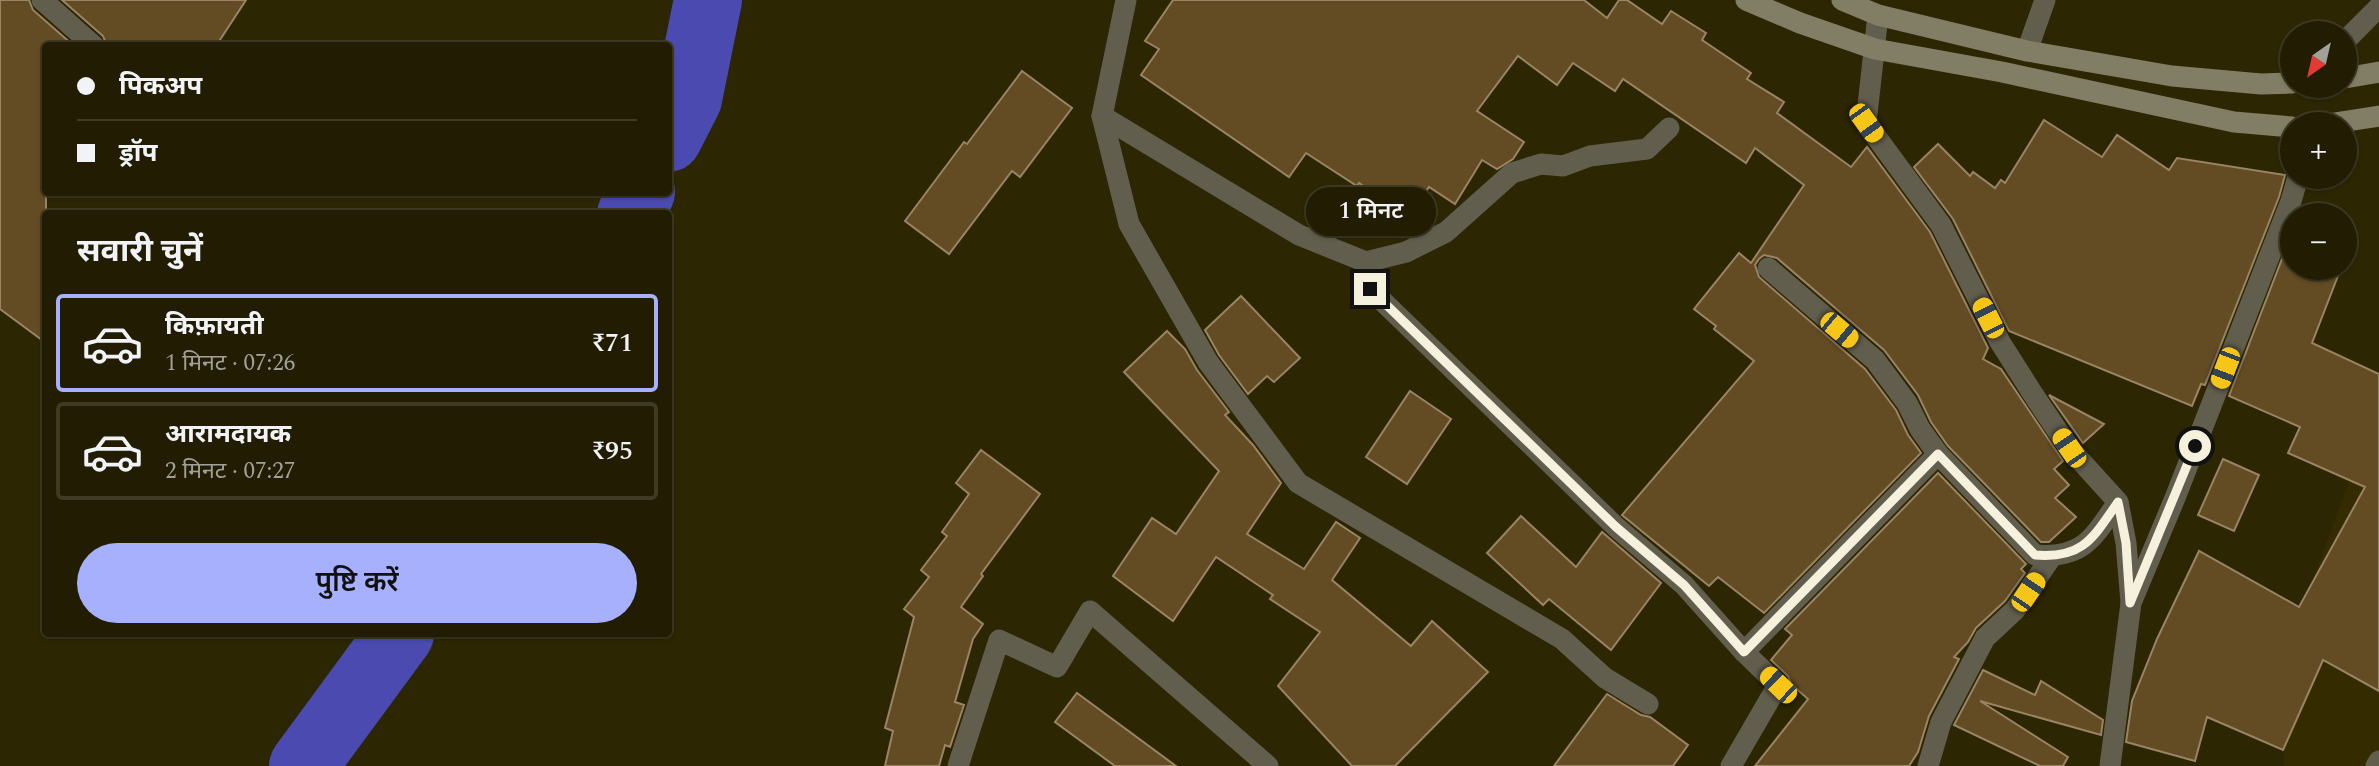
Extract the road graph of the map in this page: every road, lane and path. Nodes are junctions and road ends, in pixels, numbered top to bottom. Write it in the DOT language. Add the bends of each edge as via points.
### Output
graph roads {
  1 [pos="42,0"];
  2 [pos="1126,0"];
  3 [pos="1746,0"];
  4 [pos="1842,0"];
  5 [pos="2045,0"];
  6 [pos="2379,7"];
  7 [pos="1878,15"];
  8 [pos="2357,29"];
  9 [pos="89,42"];
  10 [pos="1875,49"];
  11 [pos="2027,51"];
  12 [pos="2379,72"];
  13 [pos="2357,76"];
  14 [pos="2280,83"];
  15 [pos="1102,116"];
  16 [pos="2379,116"];
  17 [pos="2357,119"];
  18 [pos="2280,126"];
  19 [pos="1669,128"];
  20 [pos="2294,189"];
  21 [pos="1768,268"];
  22 [pos="1370,289"];
  23 [pos="1938,454"];
  24 [pos="2118,502"];
  25 [pos="2052,556"];
  26 [pos="2130,603"];
  27 [pos="1744,652"];
  28 [pos="1648,704"];
  29 [pos="2379,761"];
  30 [pos="958,766"];
  31 [pos="1268,766"];
  32 [pos="1731,766"];
  33 [pos="1928,766"];
  34 [pos="2110,766"];
  35 [pos="2375,766"];
  1 -- 9 [label="street"];
  2 -- 15 [label="street"];
  3 -- 10 [label="street"];
  4 -- 7 [label="street"];
  5 -- 11 [label="street"];
  6 -- 8 [label="street"];
  7 -- 10 [label="street"];
  7 -- 11 [label="street"];
  10 -- 18 [label="street" via="2234,122"];
  10 -- 24 [label="street" via="1866,123 1941,225 2000,342 2039,403 2069,448"];
  11 -- 14 [label="street" via="2172,76"];
  12 -- 13 [label="street"];
  15 -- 19 [label="street" via="1298,235 1366,262 1406,252 1446,232 1512,173 1541,164 1563,166 1590,156 1647,149"];
  15 -- 28 [label="street" via="1129,224 1208,362 1298,483 1562,639 1605,678"];
  16 -- 17 [label="street"];
  20 -- 26 [label="street"];
  21 -- 23 [label="street" via="1875,360"];
  22 -- 27 [label="street" via="1616,527 1684,585"];
  23 -- 25 [label="street" via="2035,555"];
  23 -- 27 [label="street"];
  24 -- 25 [label="street" via="2092,539 2066,555"];
  24 -- 26 [label="street"];
  25 -- 33 [label="street" via="2015,610 1986,638 1941,722"];
  26 -- 34 [label="street"];
  27 -- 32 [label="street" via="1778,685"];
  29 -- 35 [label="street"];
  30 -- 31 [label="street" via="999,640 1057,667 1090,611"];
}
